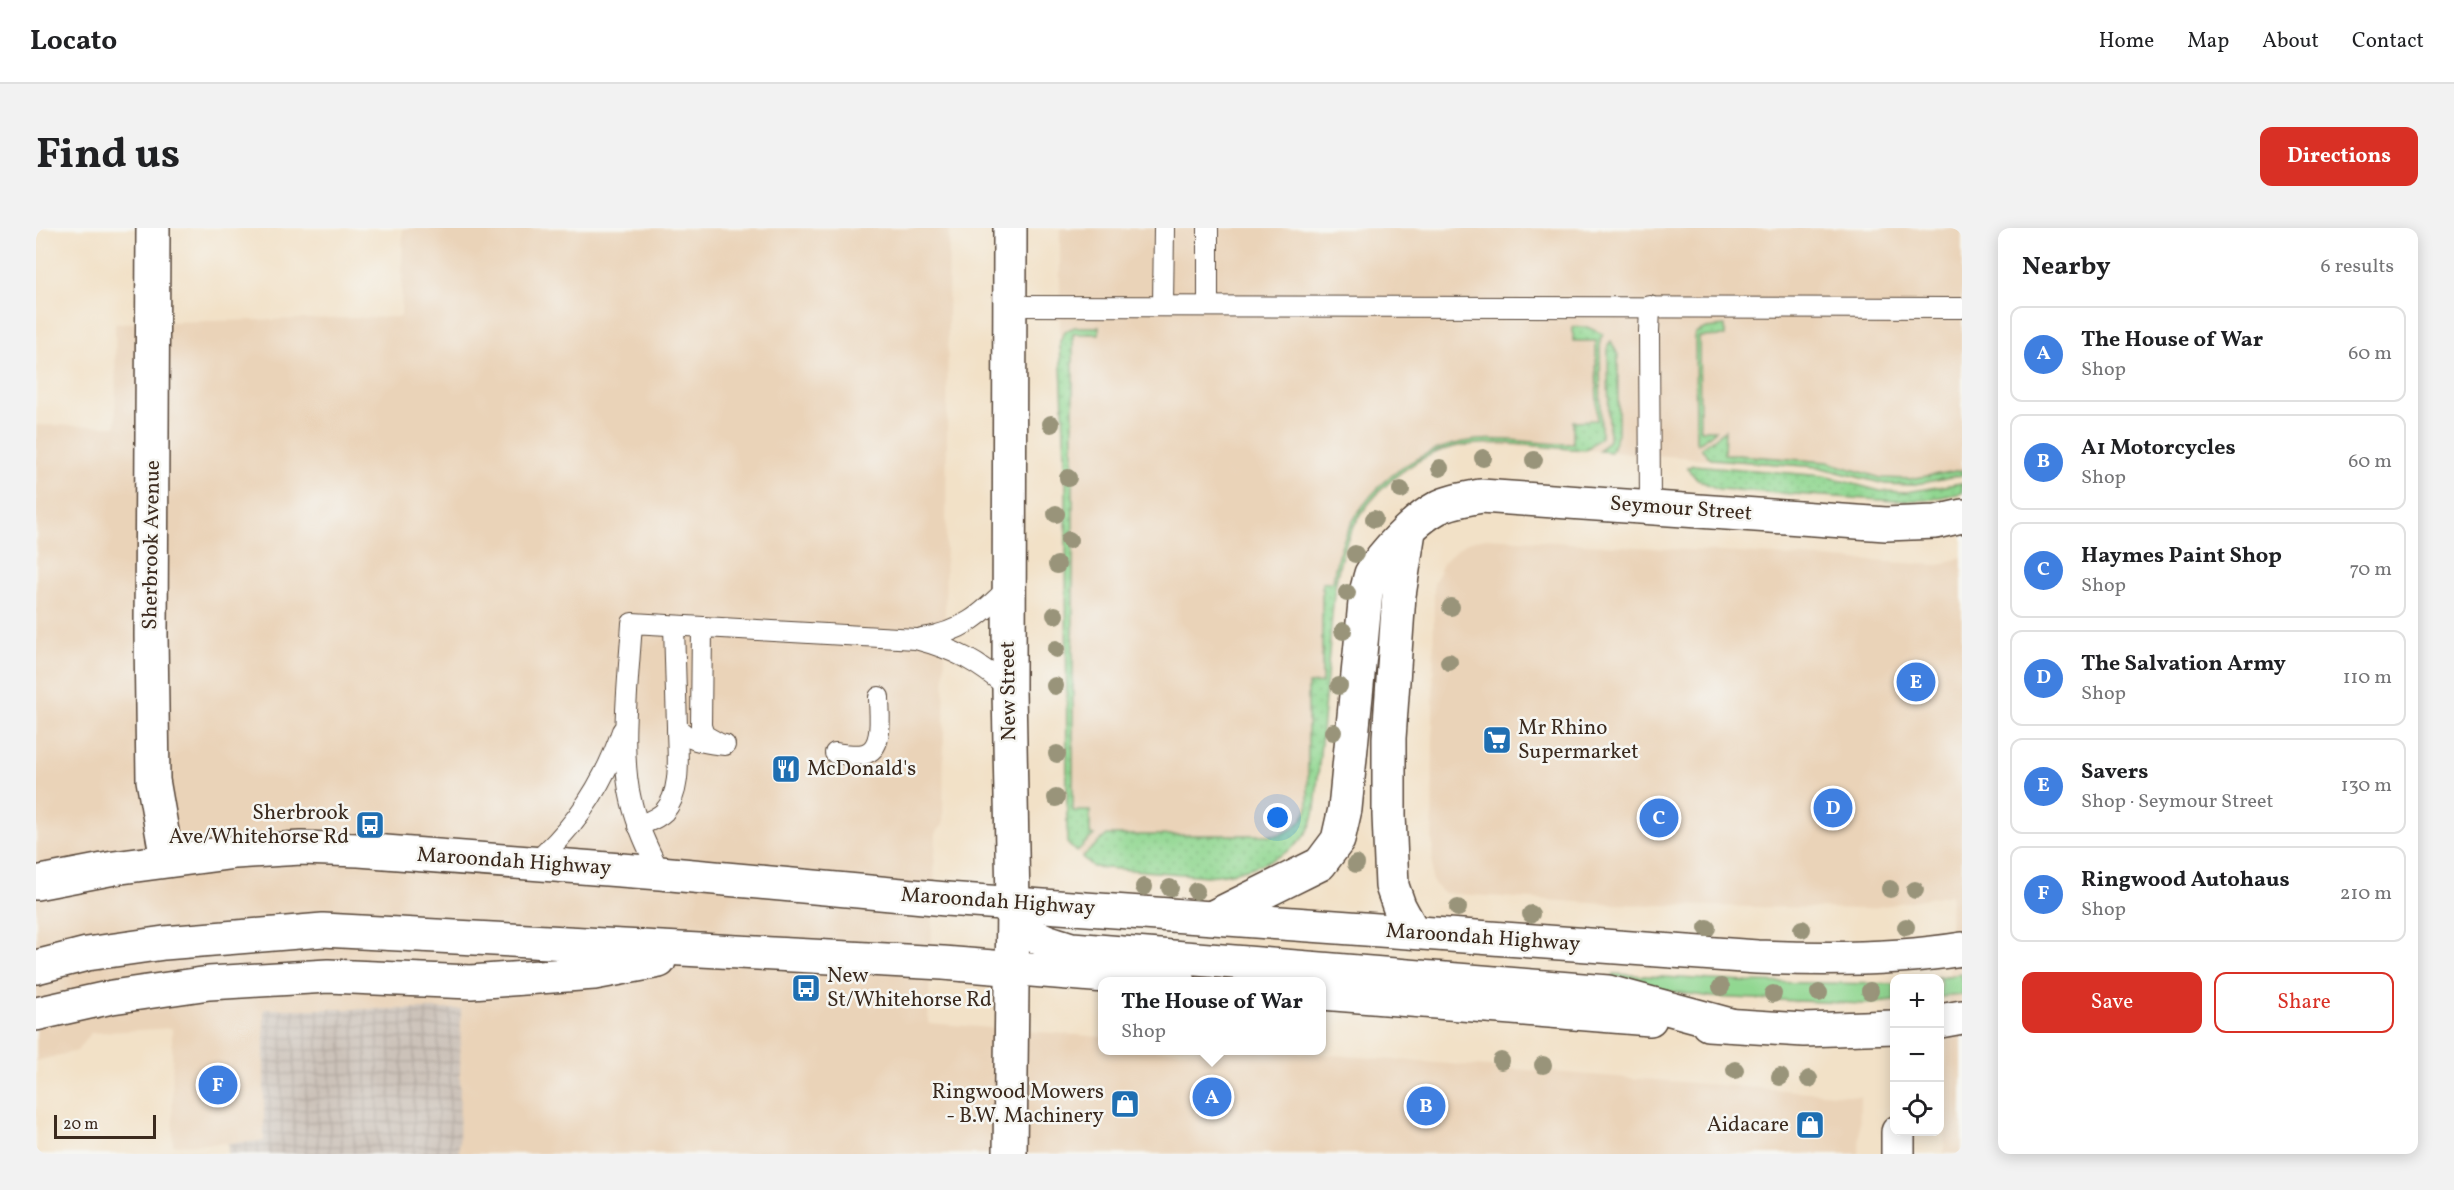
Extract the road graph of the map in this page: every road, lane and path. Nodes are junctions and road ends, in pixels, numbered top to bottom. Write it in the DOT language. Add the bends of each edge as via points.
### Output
graph roads {
  1 [pos="153,228"];
  2 [pos="1010,228"];
  3 [pos="1164,228"];
  4 [pos="1208,228"];
  5 [pos="1010,306"];
  6 [pos="1163,306"];
  7 [pos="1208,306"];
  8 [pos="1650,306"];
  9 [pos="1962,308"];
  10 [pos="1650,507"];
  11 [pos="1962,516"];
  12 [pos="1409,531"];
  13 [pos="1009,587"];
  14 [pos="674,626"];
  15 [pos="702,627"];
  16 [pos="916,639"];
  17 [pos="1009,689"];
  18 [pos="879,697"];
  19 [pos="627,715"];
  20 [pos="676,727"];
  21 [pos="835,753"];
  22 [pos="638,826"];
  23 [pos="167,860"];
  24 [pos="533,864"];
  25 [pos="660,873"];
  26 [pos="36,883"];
  27 [pos="1013,904"];
  28 [pos="1213,917"];
  29 [pos="1413,932"];
  30 [pos="1962,949"];
  31 [pos="714,951"];
  32 [pos="36,967"];
  33 [pos="1012,969"];
  34 [pos="1123,977"];
  35 [pos="1326,993"];
  36 [pos="36,1014"];
  37 [pos="1962,1017"];
  38 [pos="1944,1020"];
  39 [pos="1730,1025"];
  40 [pos="1890,1027"];
  41 [pos="1898,1136"];
  42 [pos="1010,1154"];
  43 [pos="1898,1154"];
  1 -- 23 [label="main road, Sherbrook Avenue" via="153,780"];
  2 -- 5 [label="main road, New Street"];
  3 -- 6 [label="lane"];
  4 -- 7 [label="lane"];
  5 -- 6 [label="lane"];
  5 -- 13 [label="main road, New Street"];
  6 -- 7 [label="lane"];
  7 -- 8 [label="lane"];
  8 -- 9 [label="lane"];
  8 -- 10 [label="lane"];
  10 -- 11 [label="main road, Seymour Street" via="1886,524 1936,522"];
  10 -- 12 [label="main road, Seymour Street" via="1481,496 1436,508"];
  12 -- 28 [label="main road, Seymour Street" via="1371,575 1366,592 1345,809 1338,840 1320,864"];
  12 -- 29 [label="main road" via="1398,606 1389,738 1389,816 1392,886"];
  13 -- 16 [label="lane" via="987,609 952,632"];
  13 -- 17 [label="main road, New Street"];
  14 -- 15 [label="lane"];
  14 -- 19 [label="lane" via="632,623"];
  14 -- 20 [label="lane"];
  15 -- 16 [label="lane"];
  15 -- 20 [label="lane" via="701,726 704,735 725,745 692,739"];
  16 -- 17 [label="lane" via="964,656 987,669"];
  17 -- 27 [label="main road, New Street"];
  18 -- 21 [label="lane" via="878,738 873,749 866,754"];
  19 -- 22 [label="lane" via="630,797"];
  19 -- 24 [label="lane" via="604,777 587,806"];
  20 -- 22 [label="lane" via="672,798 659,815"];
  22 -- 25 [label="lane"];
  23 -- 24 [label="main road, Maroondah Highway" via="301,848"];
  23 -- 26 [label="main road, Maroondah Highway"];
  24 -- 25 [label="main road, Maroondah Highway"];
  25 -- 27 [label="main road, Maroondah Highway"];
  27 -- 28 [label="main road, Maroondah Highway"];
  27 -- 33 [label="main road, New Street"];
  27 -- 39 [label="main road" via="1018,920 1036,939 1072,949 1608,992"];
  28 -- 29 [label="main road, Maroondah Highway"];
  29 -- 30 [label="main road, Maroondah Highway" via="1812,959"];
  31 -- 32 [label="main road" via="323,930 164,943 87,954"];
  31 -- 33 [label="main road"];
  31 -- 36 [label="main road" via="594,973 471,982 328,976 209,983 112,997"];
  33 -- 34 [label="main road"];
  33 -- 42 [label="main road, New Street"];
  35 -- 39 [label="main road"];
  37 -- 38 [label="main road"];
  39 -- 40 [label="main road" via="1804,1030"];
  41 -- 43 [label="main road"];
}
